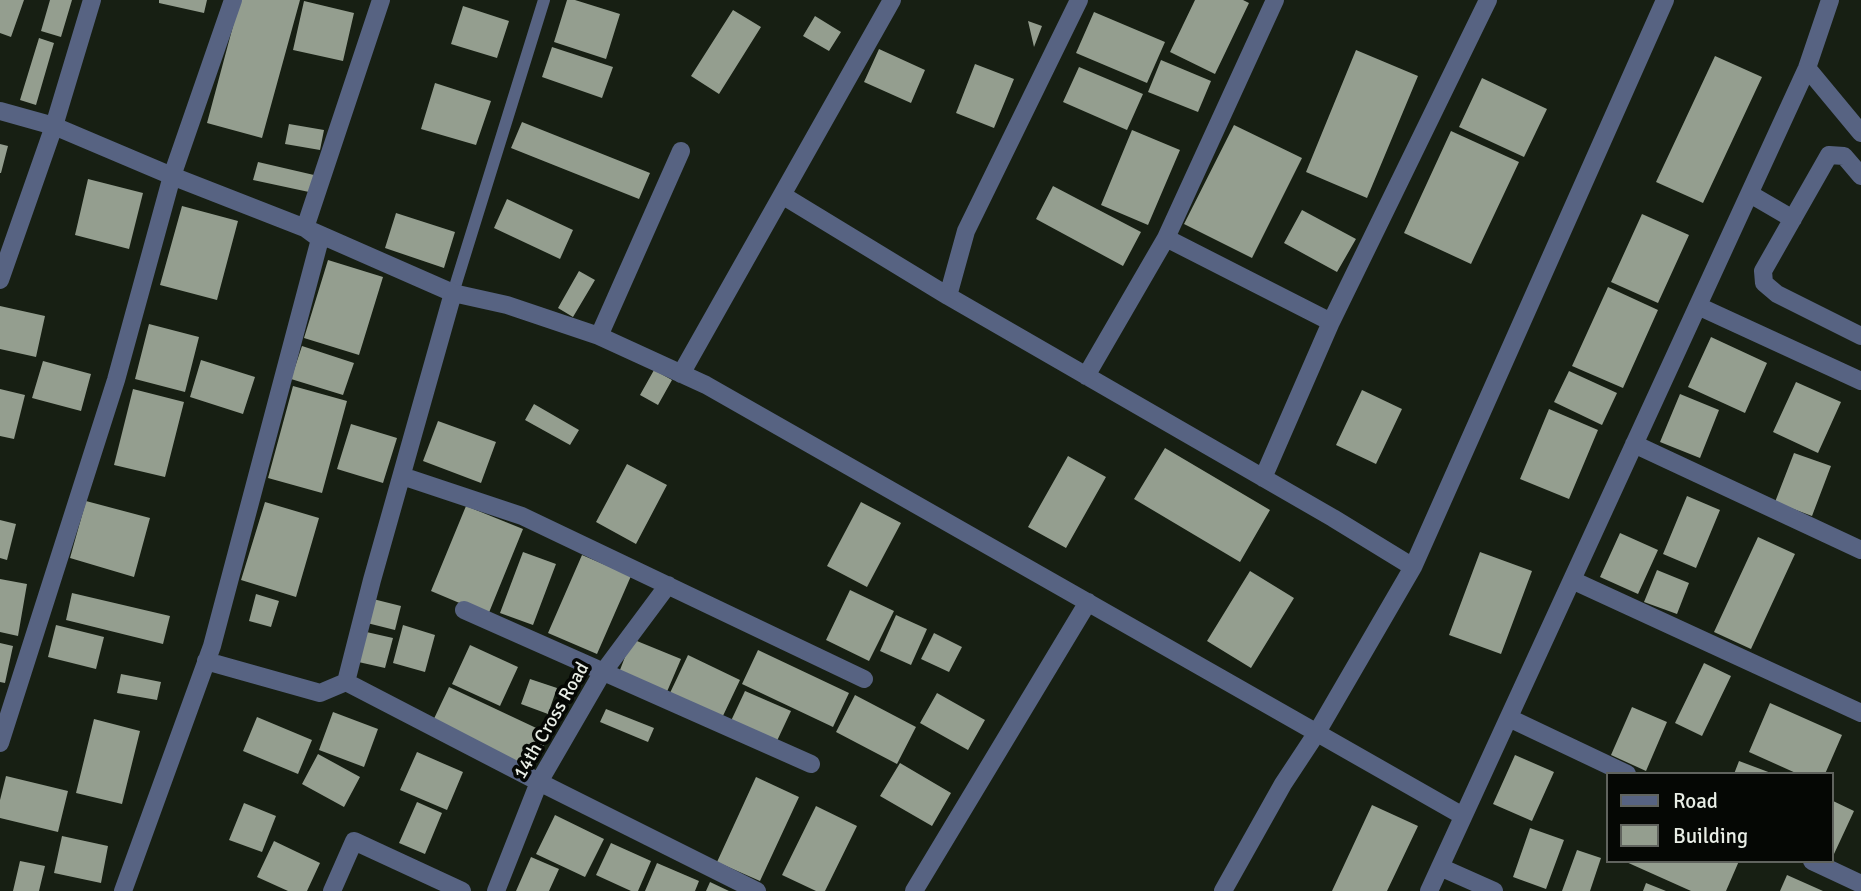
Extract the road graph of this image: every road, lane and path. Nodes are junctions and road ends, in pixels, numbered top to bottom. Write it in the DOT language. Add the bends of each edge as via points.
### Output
graph roads {
  1 [pos="92,0"];
  2 [pos="233,0"];
  3 [pos="381,0"];
  4 [pos="544,0"];
  5 [pos="892,0"];
  6 [pos="1079,0"];
  7 [pos="1275,0"];
  8 [pos="1488,0"];
  9 [pos="1665,0"];
  10 [pos="1830,0"];
  11 [pos="1807,68"];
  12 [pos="0,111"];
  13 [pos="54,126"];
  14 [pos="1861,133"];
  15 [pos="681,150"];
  16 [pos="172,176"];
  17 [pos="1861,176"];
  18 [pos="1749,194"];
  19 [pos="782,195"];
  20 [pos="1793,219"];
  21 [pos="305,228"];
  22 [pos="1166,239"];
  23 [pos="0,280"];
  24 [pos="453,293"];
  25 [pos="948,296"];
  26 [pos="1698,306"];
  27 [pos="1331,322"];
  28 [pos="599,336"];
  29 [pos="1861,336"];
  30 [pos="681,373"];
  31 [pos="1086,376"];
  32 [pos="1861,381"];
  33 [pos="1634,444"];
  34 [pos="402,476"];
  35 [pos="1263,478"];
  36 [pos="1861,550"];
  37 [pos="1413,567"];
  38 [pos="1572,580"];
  39 [pos="668,585"];
  40 [pos="1088,602"];
  41 [pos="464,610"];
  42 [pos="206,661"];
  43 [pos="603,672"];
  44 [pos="864,679"];
  45 [pos="346,682"];
  46 [pos="1861,713"];
  47 [pos="1508,718"];
  48 [pos="1316,734"];
  49 [pos="0,743"];
  50 [pos="811,764"];
  51 [pos="1623,772"];
  52 [pos="539,782"];
  53 [pos="1463,816"];
  54 [pos="1816,863"];
  55 [pos="1440,867"];
  56 [pos="1861,884"];
  57 [pos="916,890"];
  58 [pos="123,891"];
  59 [pos="332,891"];
  60 [pos="462,891"];
  61 [pos="496,891"];
  62 [pos="757,891"];
  63 [pos="1223,891"];
  64 [pos="1429,891"];
  65 [pos="1494,891"];
  1 -- 13 [label="street"];
  2 -- 16 [label="street"];
  3 -- 21 [label="street"];
  4 -- 24 [label="lane"];
  5 -- 19 [label="street"];
  6 -- 25 [label="street" via="966,231"];
  7 -- 22 [label="street"];
  8 -- 27 [label="street"];
  9 -- 37 [label="street"];
  10 -- 11 [label="street"];
  11 -- 14 [label="street"];
  11 -- 18 [label="street"];
  12 -- 13 [label="street"];
  13 -- 16 [label="street"];
  13 -- 23 [label="street"];
  15 -- 28 [label="street"];
  16 -- 21 [label="street"];
  16 -- 49 [label="street" via="116,380"];
  17 -- 20 [label="street" via="1844,156 1829,155"];
  18 -- 20 [label="street"];
  18 -- 26 [label="street"];
  19 -- 25 [label="street"];
  19 -- 30 [label="street"];
  20 -- 29 [label="street" via="1763,271 1764,283"];
  21 -- 24 [label="street"];
  21 -- 42 [label="street" via="320,239"];
  22 -- 27 [label="street"];
  22 -- 31 [label="street"];
  24 -- 28 [label="street" via="507,305"];
  24 -- 34 [label="street"];
  25 -- 31 [label="street"];
  26 -- 32 [label="street"];
  26 -- 33 [label="street"];
  27 -- 35 [label="street"];
  28 -- 30 [label="street"];
  30 -- 40 [label="street"];
  31 -- 35 [label="street"];
  33 -- 36 [label="street"];
  33 -- 38 [label="street"];
  34 -- 39 [label="street" via="522,516"];
  34 -- 45 [label="street"];
  35 -- 37 [label="street"];
  37 -- 48 [label="street"];
  38 -- 46 [label="street"];
  38 -- 47 [label="street"];
  39 -- 43 [label="street, 14th Cross Road"];
  39 -- 44 [label="street"];
  40 -- 48 [label="street"];
  40 -- 57 [label="street"];
  41 -- 43 [label="street"];
  42 -- 45 [label="street" via="320,693"];
  42 -- 58 [label="street"];
  43 -- 50 [label="street"];
  43 -- 52 [label="street, 14th Cross Road"];
  45 -- 52 [label="street"];
  47 -- 51 [label="street"];
  47 -- 53 [label="street"];
  48 -- 53 [label="street"];
  48 -- 63 [label="street"];
  52 -- 61 [label="street, 14th Cross Road"];
  52 -- 62 [label="street"];
  53 -- 55 [label="street"];
  54 -- 56 [label="street"];
  55 -- 64 [label="street"];
  55 -- 65 [label="street"];
  59 -- 60 [label="street" via="354,841"];
}
